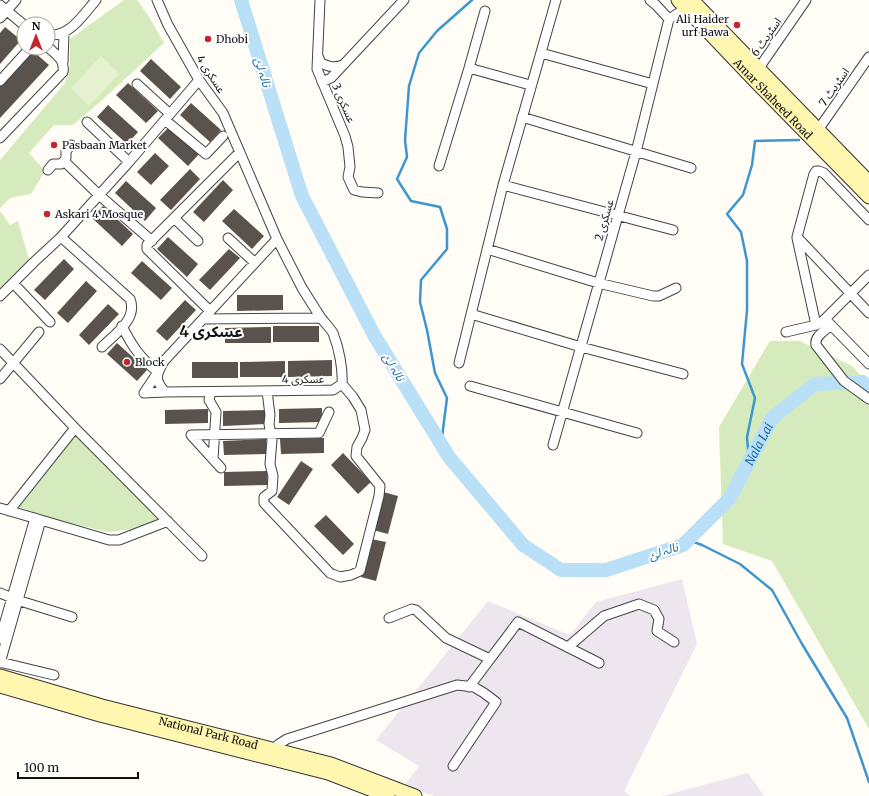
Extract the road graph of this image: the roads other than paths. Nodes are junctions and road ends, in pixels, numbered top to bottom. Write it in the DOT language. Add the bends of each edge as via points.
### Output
graph roads {
  1 [pos="16,0"];
  2 [pos="96,0"];
  3 [pos="157,0"];
  4 [pos="320,0"];
  5 [pos="404,0"];
  6 [pos="556,0"];
  7 [pos="650,0"];
  8 [pos="806,0"];
  9 [pos="692,3"];
  10 [pos="2,11"];
  11 [pos="485,11"];
  12 [pos="670,19"];
  13 [pos="16,20"];
  14 [pos="64,33"];
  15 [pos="56,36"];
  16 [pos="541,53"];
  17 [pos="56,55"];
  18 [pos="22,56"];
  19 [pos="318,56"];
  20 [pos="869,57"];
  21 [pos="63,62"];
  22 [pos="343,65"];
  23 [pos="469,68"];
  24 [pos="759,68"];
  25 [pos="0,80"];
  26 [pos="199,80"];
  27 [pos="322,82"];
  28 [pos="137,84"];
  29 [pos="653,84"];
  30 [pos="530,86"];
  31 [pos="168,117"];
  32 [pos="522,117"];
  33 [pos="87,122"];
  34 [pos="818,130"];
  35 [pos="223,136"];
  36 [pos="0,138"];
  37 [pos="71,145"];
  38 [pos="240,152"];
  39 [pos="636,152"];
  40 [pos="64,161"];
  41 [pos="129,162"];
  42 [pos="439,166"];
  43 [pos="691,168"];
  44 [pos="48,170"];
  45 [pos="503,185"];
  46 [pos="868,190"];
  47 [pos="378,193"];
  48 [pos="99,195"];
  49 [pos="617,215"];
  50 [pos="174,218"];
  51 [pos="869,220"];
  52 [pos="673,230"];
  53 [pos="61,237"];
  54 [pos="797,237"];
  55 [pos="228,238"];
  56 [pos="277,238"];
  57 [pos="152,241"];
  58 [pos="198,241"];
  59 [pos="487,249"];
  60 [pos="254,262"];
  61 [pos="869,275"];
  62 [pos="13,283"];
  63 [pos="598,283"];
  64 [pos="676,288"];
  65 [pos="851,294"];
  66 [pos="0,296"];
  67 [pos="210,311"];
  68 [pos="869,313"];
  69 [pos="471,314"];
  70 [pos="321,318"];
  71 [pos="203,319"];
  72 [pos="50,322"];
  73 [pos="828,322"];
  74 [pos="816,325"];
  75 [pos="122,326"];
  76 [pos="39,332"];
  77 [pos="786,332"];
  78 [pos="102,347"];
  79 [pos="581,347"];
  80 [pos="0,349"];
  81 [pos="14,362"];
  82 [pos="459,363"];
  83 [pos="869,364"];
  84 [pos="158,372"];
  85 [pos="683,374"];
  86 [pos="0,379"];
  87 [pos="342,384"];
  88 [pos="470,386"];
  89 [pos="267,391"];
  90 [pos="165,392"];
  91 [pos="211,392"];
  92 [pos="869,399"];
  93 [pos="329,412"];
  94 [pos="562,412"];
  95 [pos="75,428"];
  96 [pos="637,432"];
  97 [pos="270,433"];
  98 [pos="215,434"];
  99 [pos="554,445"];
  100 [pos="213,460"];
  101 [pos="221,468"];
  102 [pos="0,508"];
  103 [pos="9,511"];
  104 [pos="38,519"];
  105 [pos="168,521"];
  106 [pos="202,556"];
  107 [pos="0,593"];
  108 [pos="15,598"];
  109 [pos="72,617"];
  110 [pos="389,618"];
  111 [pos="0,639"];
  112 [pos="674,642"];
  113 [pos="568,647"];
  114 [pos="490,659"];
  115 [pos="0,662"];
  116 [pos="599,663"];
  117 [pos="54,674"];
  118 [pos="0,676"];
  119 [pos="0,686"];
  120 [pos="470,686"];
  121 [pos="274,749"];
  122 [pos="453,766"];
  123 [pos="388,796"];
  124 [pos="415,796"];
  1 -- 10 [label="street"];
  2 -- 14 [label="street"];
  3 -- 26 [label="street, عسکری 4"];
  4 -- 19 [label="street, عسکری 3"];
  5 -- 22 [label="street"];
  6 -- 16 [label="street"];
  7 -- 12 [label="street"];
  8 -- 24 [label="street, اسٹریٹ 6"];
  9 -- 12 [label="street"];
  9 -- 24 [label="street, Amar Shaheed Road"];
  9 -- 46 [label="street, Amar Shaheed Road" via="759,86"];
  10 -- 13 [label="street"];
  11 -- 23 [label="street"];
  12 -- 29 [label="street, عسکری 2"];
  14 -- 15 [label="street"];
  14 -- 21 [label="street"];
  16 -- 29 [label="street"];
  16 -- 30 [label="street"];
  17 -- 21 [label="street"];
  18 -- 25 [label="street"];
  19 -- 22 [label="street" via="321,64 328,67"];
  19 -- 27 [label="street, عسکری 3" via="317,68"];
  20 -- 34 [label="street, اسٹریٹ 7"];
  21 -- 36 [label="street" via="61,76"];
  22 -- 27 [label="street" via="331,78"];
  23 -- 30 [label="street"];
  23 -- 42 [label="street"];
  24 -- 34 [label="street, Amar Shaheed Road"];
  26 -- 31 [label="street"];
  26 -- 38 [label="street, عسکری 4" via="223,113"];
  27 -- 47 [label="street, عسکری 3" via="348,147 348,177 354,190"];
  28 -- 31 [label="street"];
  29 -- 39 [label="street, عسکری 2"];
  30 -- 32 [label="street"];
  31 -- 35 [label="street" via="206,154"];
  31 -- 41 [label="street"];
  32 -- 39 [label="street"];
  32 -- 45 [label="street"];
  33 -- 41 [label="street"];
  34 -- 46 [label="street, Amar Shaheed Road"];
  37 -- 40 [label="street" via="66,151"];
  38 -- 50 [label="street"];
  38 -- 56 [label="street, عسکری 4"];
  39 -- 43 [label="street"];
  39 -- 49 [label="street, عسکری 2"];
  40 -- 44 [label="street" via="61,164 53,164"];
  40 -- 48 [label="street"];
  41 -- 48 [label="street"];
  45 -- 49 [label="street"];
  45 -- 59 [label="street"];
  48 -- 53 [label="street"];
  48 -- 57 [label="street"];
  49 -- 52 [label="street"];
  49 -- 63 [label="street, عسکری 2"];
  50 -- 57 [label="street"];
  50 -- 58 [label="street"];
  51 -- 54 [label="street" via="824,173 816,171"];
  53 -- 62 [label="street"];
  53 -- 75 [label="street" via="130,299 132,312 129,320"];
  54 -- 65 [label="street"];
  54 -- 74 [label="street"];
  55 -- 60 [label="street"];
  56 -- 60 [label="street"];
  56 -- 70 [label="street, عسکری 4" via="302,288"];
  57 -- 67 [label="street" via="147,245 147,249"];
  59 -- 63 [label="street"];
  59 -- 69 [label="street"];
  60 -- 67 [label="street"];
  61 -- 65 [label="street"];
  62 -- 66 [label="street"];
  62 -- 72 [label="street"];
  63 -- 64 [label="street" via="659,296"];
  63 -- 79 [label="street, عسکری 2"];
  65 -- 68 [label="street"];
  65 -- 73 [label="street"];
  67 -- 71 [label="street"];
  69 -- 79 [label="street"];
  69 -- 82 [label="street"];
  70 -- 71 [label="street"];
  70 -- 87 [label="street" via="332,332 343,376"];
  71 -- 84 [label="street" via="164,361"];
  73 -- 74 [label="street"];
  73 -- 83 [label="street"];
  73 -- 92 [label="street" via="817,337 816,345 844,381"];
  74 -- 77 [label="street"];
  75 -- 78 [label="street"];
  75 -- 84 [label="street" via="134,349"];
  76 -- 81 [label="street"];
  79 -- 85 [label="street"];
  79 -- 94 [label="street, عسکری 2"];
  80 -- 81 [label="street"];
  81 -- 86 [label="street"];
  81 -- 95 [label="street"];
  84 -- 90 [label="street" via="158,383"];
  84 -- 90 [label="street, عسکری 4" via="144,393"];
  87 -- 89 [label="street, عسکری 4" via="333,390"];
  87 -- 97 [label="street" via="354,397 361,410 365,430 356,456 380,486 360,571 340,577 330,573 264,503 264,498 272,491 273,480"];
  88 -- 94 [label="street"];
  89 -- 91 [label="street, عسکری 4"];
  89 -- 97 [label="street"];
  90 -- 91 [label="street, عسکری 4"];
  91 -- 98 [label="street" via="209,400 216,412"];
  93 -- 97 [label="street" via="319,433"];
  94 -- 96 [label="street"];
  94 -- 99 [label="street, عسکری 2"];
  95 -- 103 [label="street"];
  95 -- 105 [label="street"];
  97 -- 98 [label="street"];
  98 -- 100 [label="street"];
  98 -- 100 [label="street" via="191,435"];
  100 -- 101 [label="street"];
  102 -- 103 [label="street"];
  103 -- 104 [label="street"];
  104 -- 105 [label="street" via="109,540 119,540"];
  104 -- 108 [label="street"];
  105 -- 106 [label="street"];
  107 -- 108 [label="street"];
  108 -- 109 [label="street"];
  108 -- 111 [label="street"];
  108 -- 115 [label="street"];
  110 -- 114 [label="street" via="412,609 416,610 446,638"];
  112 -- 113 [label="street" via="657,631 659,619 654,610 639,604 604,616"];
  113 -- 114 [label="street" via="518,622"];
  113 -- 116 [label="street"];
  114 -- 120 [label="street"];
  115 -- 117 [label="street"];
  118 -- 121 [label="street, National Park Road" via="102,706"];
  119 -- 123 [label="street, National Park Road" via="100,715 328,773"];
  120 -- 121 [label="street" via="457,686 295,737"];
  120 -- 122 [label="street" via="496,702"];
  121 -- 124 [label="street, National Park Road" via="331,764"];
}
